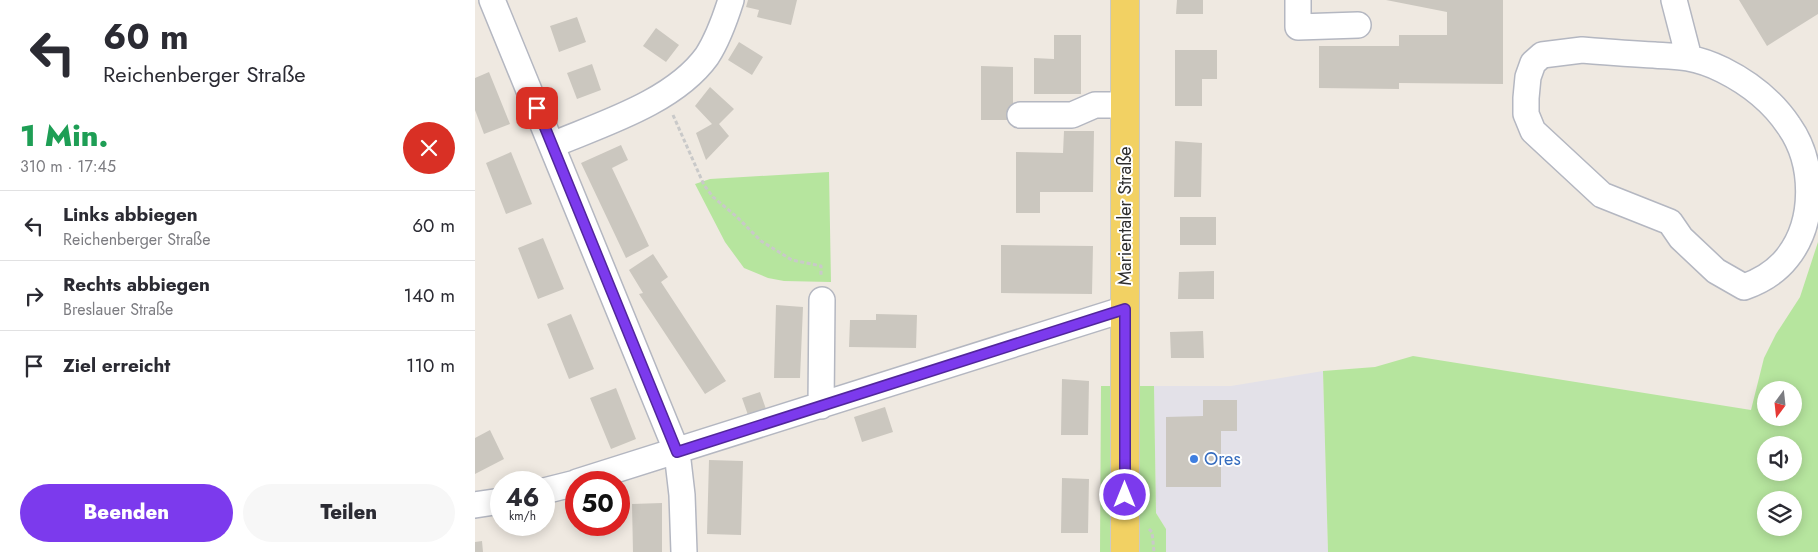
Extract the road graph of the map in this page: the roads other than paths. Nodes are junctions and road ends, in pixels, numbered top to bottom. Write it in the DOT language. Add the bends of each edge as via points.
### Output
graph roads {
  1 [pos="492,0"];
  2 [pos="731,0"];
  3 [pos="1125,0"];
  4 [pos="1298,0"];
  5 [pos="1674,0"];
  6 [pos="1358,25"];
  7 [pos="1689,58"];
  8 [pos="1125,105"];
  9 [pos="1020,115"];
  10 [pos="552,145"];
  11 [pos="822,300"];
  12 [pos="1125,309"];
  13 [pos="821,406"];
  14 [pos="677,452"];
  15 [pos="616,471"];
  16 [pos="490,503"];
  17 [pos="475,505"];
  18 [pos="684,552"];
  19 [pos="1125,552"];
  1 -- 10 [label="street"];
  2 -- 10 [label="street" via="706,56 694,70 663,95 628,114"];
  3 -- 8 [label="main road, Marientaler Straße"];
  4 -- 6 [label="street" via="1298,27"];
  5 -- 7 [label="street"];
  7 -- 7 [label="street" via="1582,50 1542,55 1533,63 1528,77 1526,114 1533,132 1602,195 1670,222 1681,238 1717,271 1744,287 1763,279 1787,258 1802,230 1809,174 1790,126 1770,103 1748,84 1723,70"];
  8 -- 9 [label="street" via="1095,104 1073,115"];
  8 -- 12 [label="main road, Marientaler Straße"];
  10 -- 14 [label="street"];
  11 -- 13 [label="street"];
  12 -- 13 [label="street"];
  12 -- 19 [label="main road, Marientaler Straße"];
  13 -- 14 [label="street"];
  14 -- 15 [label="street"];
  14 -- 18 [label="street"];
  16 -- 17 [label="street"];
}
